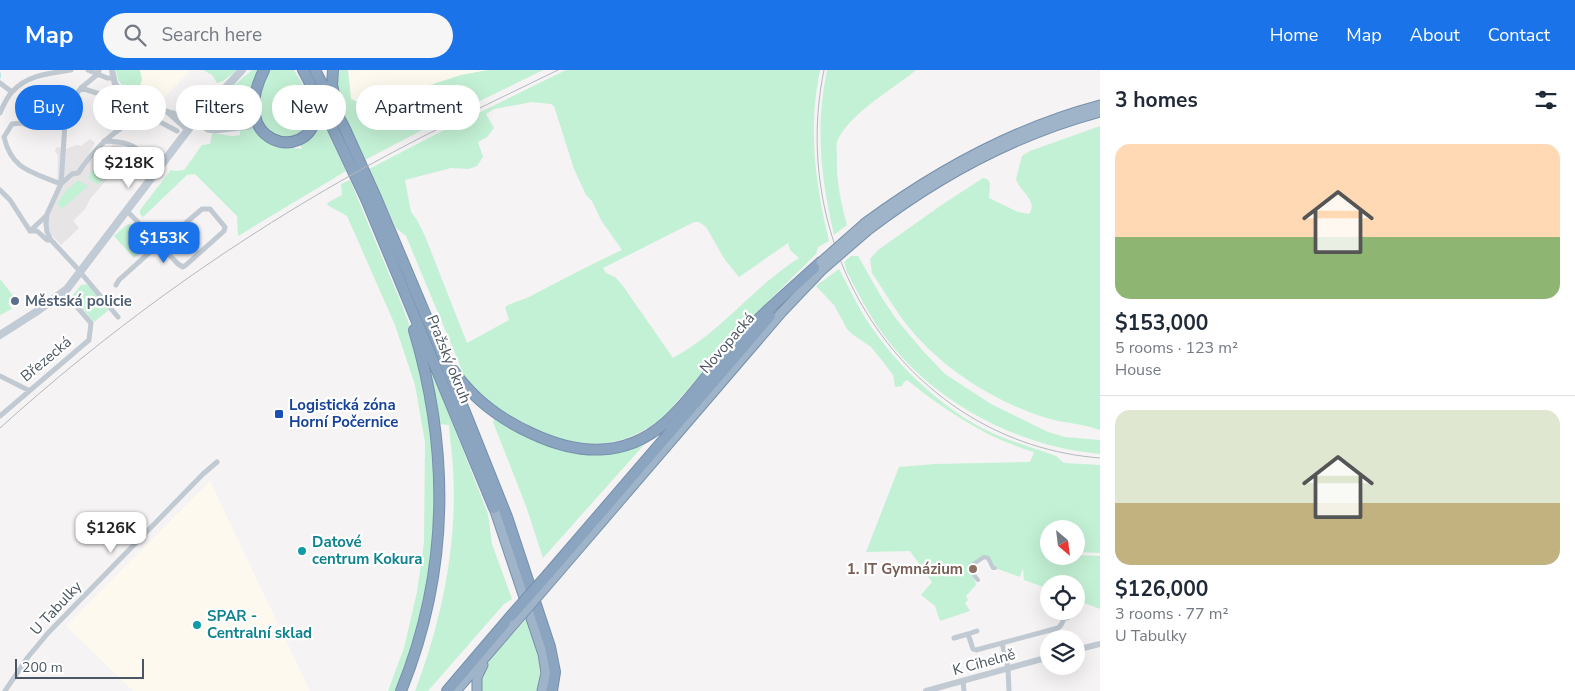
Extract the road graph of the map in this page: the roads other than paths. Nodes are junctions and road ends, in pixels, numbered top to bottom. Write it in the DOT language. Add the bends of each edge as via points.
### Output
graph roads {
  1 [pos="42,70"];
  2 [pos="71,70"];
  3 [pos="88,70"];
  4 [pos="112,70"];
  5 [pos="242,70"];
  6 [pos="248,70"];
  7 [pos="264,70"];
  8 [pos="302,70"];
  9 [pos="315,70"];
  10 [pos="333,70"];
  11 [pos="50,71"];
  12 [pos="99,72"];
  13 [pos="113,78"];
  14 [pos="0,84"];
  15 [pos="310,84"];
  16 [pos="116,85"];
  17 [pos="228,85"];
  18 [pos="230,85"];
  19 [pos="323,85"];
  20 [pos="334,85"];
  21 [pos="83,86"];
  22 [pos="12,92"];
  23 [pos="1100,105"];
  24 [pos="166,112"];
  25 [pos="1100,112"];
  26 [pos="0,113"];
  27 [pos="176,120"];
  28 [pos="15,123"];
  29 [pos="166,126"];
  30 [pos="65,130"];
  31 [pos="117,130"];
  32 [pos="188,130"];
  33 [pos="208,130"];
  34 [pos="221,130"];
  35 [pos="345,130"];
  36 [pos="176,131"];
  37 [pos="104,141"];
  38 [pos="135,170"];
  39 [pos="62,184"];
  40 [pos="0,190"];
  41 [pos="127,211"];
  42 [pos="47,214"];
  43 [pos="866,227"];
  44 [pos="30,231"];
  45 [pos="51,240"];
  46 [pos="159,245"];
  47 [pos="822,266"];
  48 [pos="396,271"];
  49 [pos="81,272"];
  50 [pos="116,285"];
  51 [pos="64,292"];
  52 [pos="118,317"];
  53 [pos="0,335"];
  54 [pos="437,342"];
  55 [pos="0,376"];
  56 [pos="28,390"];
  57 [pos="0,416"];
  58 [pos="217,462"];
  59 [pos="494,508"];
  60 [pos="995,568"];
  61 [pos="978,580"];
  62 [pos="513,620"];
  63 [pos="1064,620"];
  64 [pos="977,632"];
  65 [pos="968,634"];
  66 [pos="954,638"];
  67 [pos="1002,643"];
  68 [pos="1100,644"];
  69 [pos="1085,648"];
  70 [pos="492,650"];
  71 [pos="1040,659"];
  72 [pos="1008,668"];
  73 [pos="963,681"];
  74 [pos="5,691"];
  75 [pos="401,691"];
  76 [pos="447,691"];
  77 [pos="456,691"];
  78 [pos="477,691"];
  79 [pos="542,691"];
  80 [pos="552,691"];
  81 [pos="926,691"];
  82 [pos="964,691"];
  83 [pos="1009,691"];
  1 -- 11 [label="street"];
  2 -- 11 [label="street"];
  3 -- 12 [label="street"];
  4 -- 13 [label="street"];
  5 -- 17 [label="main road"];
  6 -- 18 [label="main road"];
  7 -- 15 [label="highway" via="256,94 254,116 262,132 276,141 296,140 310,129 315,111"];
  8 -- 15 [label="highway, Pražský okruh"];
  9 -- 19 [label="highway, Pražský okruh"];
  10 -- 20 [label="highway"];
  11 -- 22 [label="street"];
  12 -- 13 [label="street" via="106,78"];
  12 -- 21 [label="street"];
  13 -- 16 [label="street"];
  14 -- 22 [label="street"];
  15 -- 48 [label="highway, Pražský okruh" via="350,163"];
  22 -- 26 [label="street"];
  23 -- 43 [label="highway, Novopacká" via="1037,124 980,150 930,178"];
  24 -- 27 [label="street"];
  25 -- 43 [label="highway, Novopacká" via="1042,131 983,156"];
  28 -- 39 [label="street" via="4,137 12,158 26,171"];
  29 -- 36 [label="street"];
  30 -- 39 [label="street"];
  31 -- 37 [label="street"];
  32 -- 41 [label="main road"];
  33 -- 34 [label="street"];
  35 -- 54 [label="highway, Pražský okruh"];
  37 -- 38 [label="street" via="138,149 141,154"];
  37 -- 39 [label="street" via="78,173 72,174"];
  39 -- 42 [label="street"];
  40 -- 44 [label="street"];
  41 -- 46 [label="street"];
  41 -- 49 [label="main road"];
  42 -- 44 [label="street"];
  42 -- 45 [label="street" via="47,232"];
  43 -- 47 [label="highway, Novopacká, bridge"];
  44 -- 45 [label="street" via="37,231"];
  45 -- 49 [label="street"];
  46 -- 46 [label="street" via="183,267 226,227 210,208 202,209"];
  46 -- 50 [label="street"];
  47 -- 54 [label="highway" via="746,332 664,424 641,439 608,449 570,448 512,422 466,389"];
  47 -- 62 [label="highway, Novopacká, bridge" via="778,307"];
  48 -- 59 [label="highway, Pražský okruh"];
  48 -- 75 [label="highway" via="429,387 437,441 439,496 437,546 428,600"];
  49 -- 51 [label="main road"];
  49 -- 52 [label="street"];
  51 -- 53 [label="main road"];
  51 -- 56 [label="street, Březecká" via="91,323 89,340"];
  54 -- 80 [label="highway, Pražský okruh" via="530,580 553,658 555,678"];
  55 -- 56 [label="street"];
  56 -- 57 [label="street, Březecká"];
  58 -- 74 [label="street, U Tabulky" via="48,633"];
  59 -- 79 [label="highway, Pražský okruh" via="546,669"];
  60 -- 61 [label="street" via="988,558 972,565 972,572"];
  62 -- 70 [label="highway, Novopacká"];
  62 -- 76 [label="highway, Novopacká"];
  63 -- 67 [label="street" via="1058,628"];
  64 -- 65 [label="street"];
  65 -- 66 [label="street"];
  65 -- 67 [label="street" via="974,650"];
  67 -- 72 [label="street"];
  68 -- 69 [label="street"];
  70 -- 77 [label="highway, Novopacká"];
  70 -- 78 [label="highway" via="478,674"];
  71 -- 72 [label="street, K Cihelně"];
  72 -- 73 [label="street, K Cihelně"];
  72 -- 83 [label="street"];
  73 -- 81 [label="street, K Cihelně"];
  73 -- 82 [label="street"];
}
